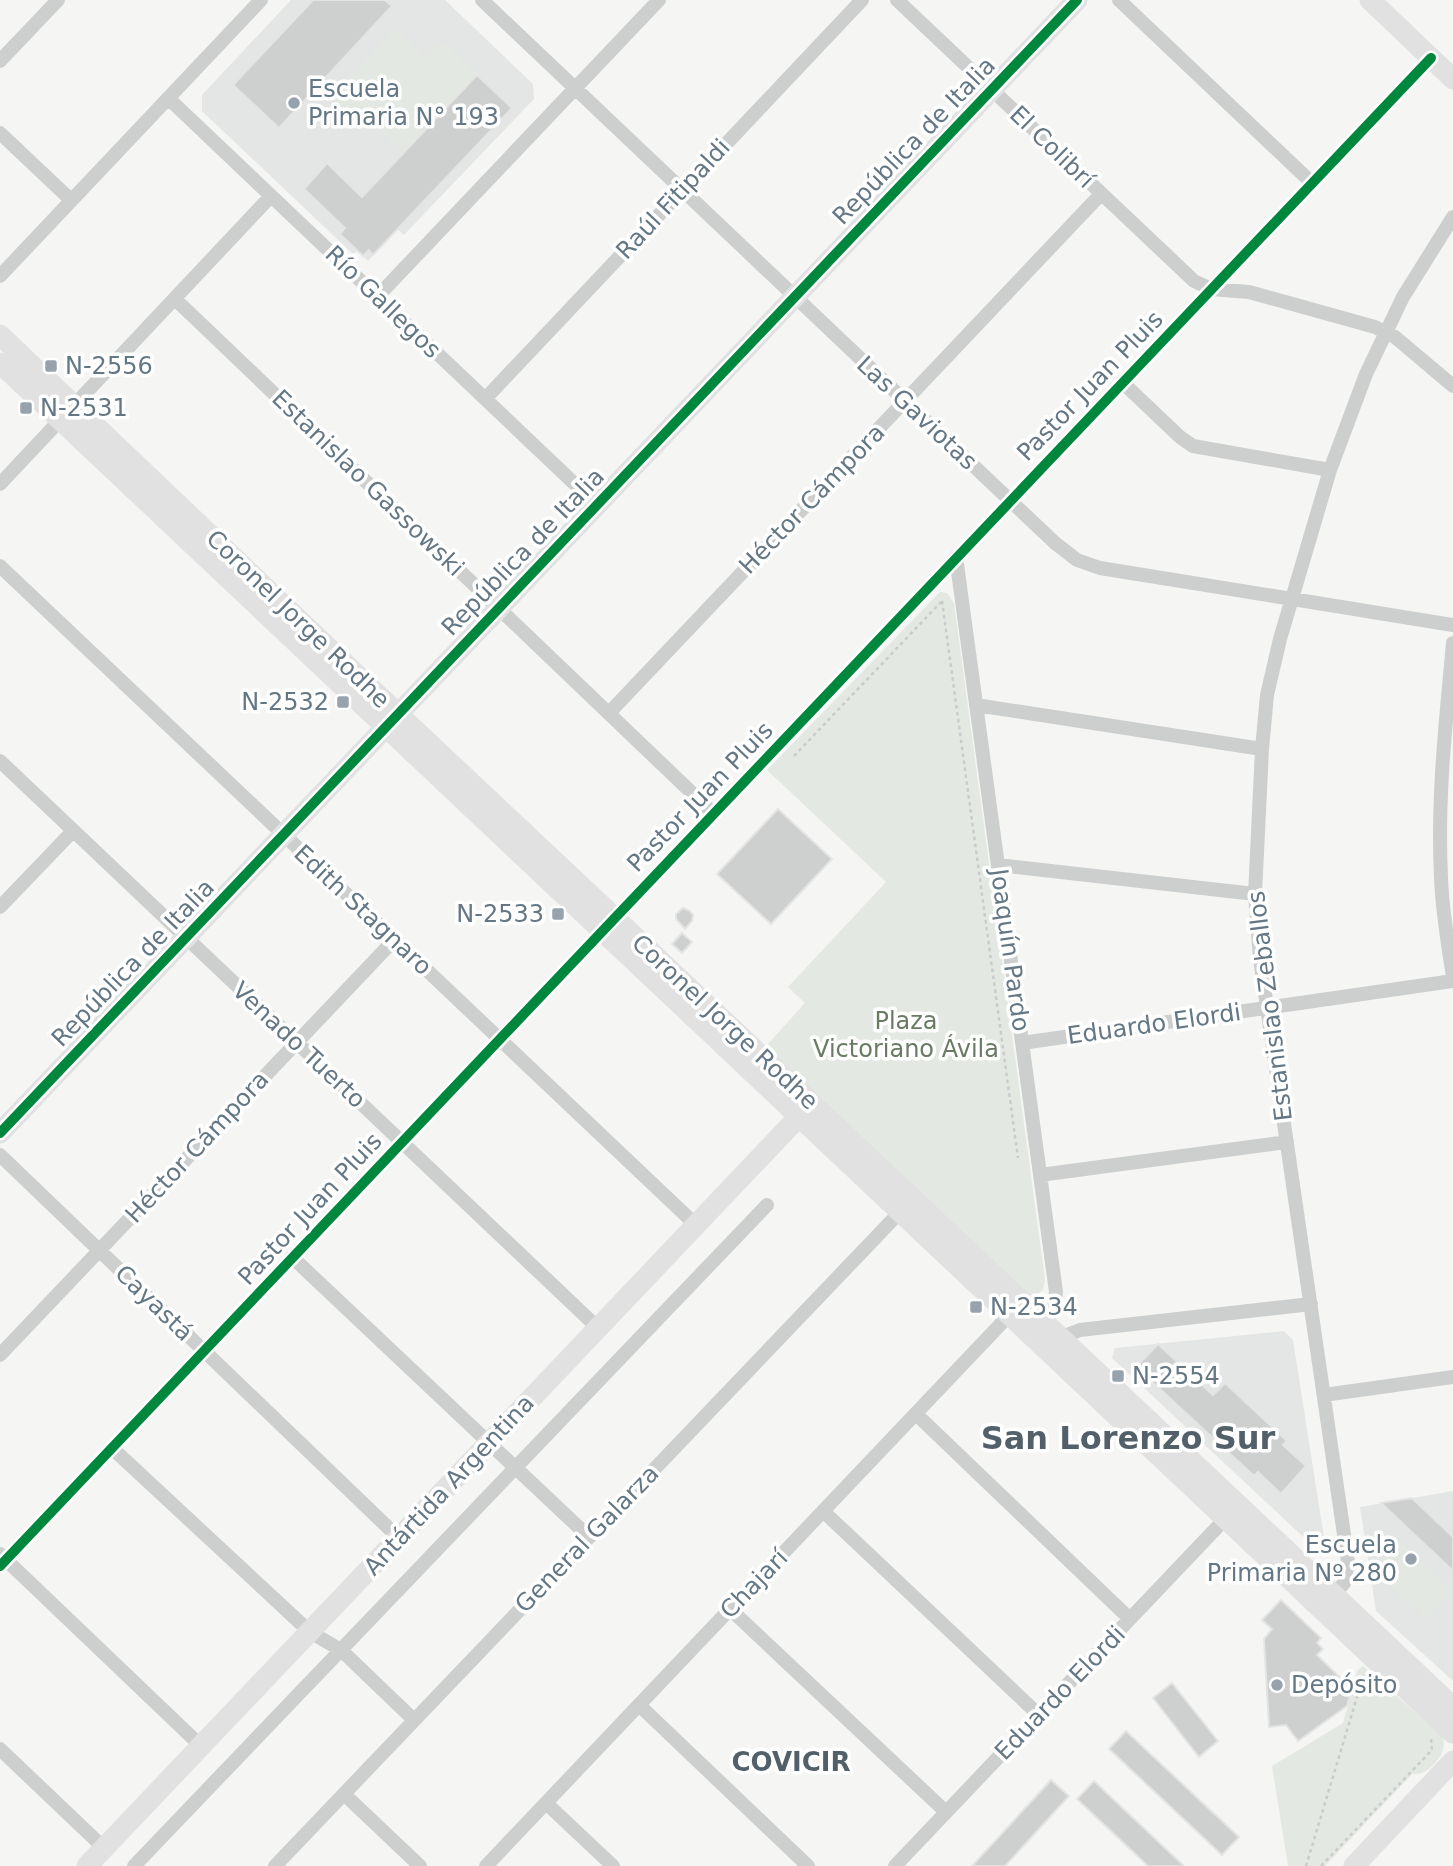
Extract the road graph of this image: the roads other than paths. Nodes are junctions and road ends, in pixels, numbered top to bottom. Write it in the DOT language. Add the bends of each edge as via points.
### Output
graph roads {
  1 [pos="58,0"];
  2 [pos="261,0"];
  3 [pos="482,0"];
  4 [pos="659,0"];
  5 [pos="862,0"];
  6 [pos="897,0"];
  7 [pos="1077,0"];
  8 [pos="1119,0"];
  9 [pos="1370,0"];
  10 [pos="1431,58"];
  11 [pos="0,61"];
  12 [pos="1453,79"];
  13 [pos="575,88"];
  14 [pos="992,90"];
  15 [pos="168,98"];
  16 [pos="0,133"];
  17 [pos="1312,183"];
  18 [pos="682,190"];
  19 [pos="1101,194"];
  20 [pos="271,196"];
  21 [pos="71,200"];
  22 [pos="1453,217"];
  23 [pos="0,276"];
  24 [pos="1211,289"];
  25 [pos="377,297"];
  26 [pos="795,297"];
  27 [pos="175,299"];
  28 [pos="1386,331"];
  29 [pos="0,335"];
  30 [pos="0,363"];
  31 [pos="1122,382"];
  32 [pos="1453,386"];
  33 [pos="485,399"];
  34 [pos="905,401"];
  35 [pos="67,413"];
  36 [pos="1330,470"];
  37 [pos="0,484"];
  38 [pos="1010,500"];
  39 [pos="597,505"];
  40 [pos="956,557"];
  41 [pos="0,566"];
  42 [pos="1292,599"];
  43 [pos="499,608"];
  44 [pos="1453,625"];
  45 [pos="1453,650"];
  46 [pos="976,705"];
  47 [pos="609,713"];
  48 [pos="392,720"];
  49 [pos="1262,749"];
  50 [pos="0,761"];
  51 [pos="713,813"];
  52 [pos="73,831"];
  53 [pos="284,834"];
  54 [pos="998,865"];
  55 [pos="1255,894"];
  56 [pos="0,907"];
  57 [pos="608,924"];
  58 [pos="186,938"];
  59 [pos="395,939"];
  60 [pos="1453,979"];
  61 [pos="1267,1008"];
  62 [pos="499,1039"];
  63 [pos="296,1043"];
  64 [pos="1022,1043"];
  65 [pos="805,1110"];
  66 [pos="0,1133"];
  67 [pos="401,1142"];
  68 [pos="1287,1142"];
  69 [pos="0,1155"];
  70 [pos="1040,1175"];
  71 [pos="767,1205"];
  72 [pos="900,1212"];
  73 [pos="696,1225"];
  74 [pos="100,1250"];
  75 [pos="292,1257"];
  76 [pos="1311,1304"];
  77 [pos="1016,1308"];
  78 [pos="598,1328"];
  79 [pos="1038,1329"];
  80 [pos="1056,1347"];
  81 [pos="204,1350"];
  82 [pos="0,1355"];
  83 [pos="1453,1377"];
  84 [pos="1324,1395"];
  85 [pos="916,1414"];
  86 [pos="488,1444"];
  87 [pos="112,1448"];
  88 [pos="514,1469"];
  89 [pos="823,1511"];
  90 [pos="1225,1519"];
  91 [pos="589,1537"];
  92 [pos="399,1538"];
  93 [pos="2,1560"];
  94 [pos="1327,1602"];
  95 [pos="730,1609"];
  96 [pos="1130,1619"];
  97 [pos="310,1632"];
  98 [pos="341,1650"];
  99 [pos="639,1705"];
  100 [pos="1453,1707"];
  101 [pos="1039,1715"];
  102 [pos="414,1720"];
  103 [pos="1453,1733"];
  104 [pos="201,1746"];
  105 [pos="0,1749"];
  106 [pos="1453,1761"];
  107 [pos="344,1794"];
  108 [pos="545,1803"];
  109 [pos="946,1812"];
  110 [pos="104,1848"];
  111 [pos="1363,1863"];
  112 [pos="87,1866"];
  113 [pos="134,1866"];
  114 [pos="275,1866"];
  115 [pos="420,1866"];
  116 [pos="486,1866"];
  117 [pos="613,1866"];
  118 [pos="808,1866"];
  119 [pos="895,1866"];
  1 -- 11 [label="street"];
  2 -- 15 [label="street"];
  3 -- 13 [label="street, Las Gaviotas"];
  4 -- 13 [label="street"];
  5 -- 18 [label="street, Raúl Fitipaldi"];
  6 -- 14 [label="street, El Colibrí"];
  7 -- 14 [label="main road, República de Italia"];
  8 -- 17 [label="street"];
  9 -- 10 [label="main road"];
  10 -- 12 [label="main road"];
  10 -- 17 [label="street, Pastor Juan Pluis"];
  13 -- 18 [label="street, Las Gaviotas"];
  13 -- 25 [label="street"];
  14 -- 19 [label="street, El Colibrí"];
  14 -- 26 [label="main road, República de Italia"];
  15 -- 20 [label="street, Río Gallegos"];
  15 -- 21 [label="street"];
  16 -- 21 [label="street"];
  17 -- 24 [label="street, Pastor Juan Pluis"];
  18 -- 26 [label="street, Las Gaviotas"];
  18 -- 33 [label="street, Raúl Fitipaldi"];
  19 -- 24 [label="street, El Colibrí" via="1189,277"];
  19 -- 34 [label="street, Héctor Cámpora"];
  20 -- 25 [label="street, Río Gallegos"];
  20 -- 27 [label="street"];
  21 -- 23 [label="street"];
  22 -- 28 [label="street, Estanislao Zeballos"];
  24 -- 28 [label="street" via="1249,292"];
  24 -- 31 [label="street, Pastor Juan Pluis"];
  25 -- 33 [label="street, Río Gallegos"];
  26 -- 34 [label="street, Las Gaviotas"];
  26 -- 39 [label="main road, República de Italia"];
  27 -- 35 [label="street"];
  27 -- 43 [label="street, Estanislao Gassowski"];
  28 -- 32 [label="street"];
  28 -- 36 [label="street, Estanislao Zeballos"];
  29 -- 35 [label="main road, Coronel Jorge Rodhe"];
  30 -- 35 [label="main road, Coronel Jorge Rodhe"];
  31 -- 36 [label="street" via="1193,446"];
  31 -- 38 [label="street, Pastor Juan Pluis"];
  33 -- 39 [label="street, Río Gallegos"];
  34 -- 38 [label="street, Las Gaviotas"];
  34 -- 47 [label="street, Héctor Cámpora"];
  35 -- 37 [label="street"];
  35 -- 48 [label="main road, Coronel Jorge Rodhe"];
  36 -- 42 [label="street, Estanislao Zeballos"];
  38 -- 40 [label="street, Pastor Juan Pluis"];
  38 -- 42 [label="street, Las Gaviotas" via="1066,553 1088,565"];
  39 -- 43 [label="main road, República de Italia"];
  40 -- 46 [label="street, Joaquín Pardo"];
  40 -- 51 [label="street, Pastor Juan Pluis"];
  41 -- 53 [label="street, Edith Stagnaro"];
  42 -- 44 [label="street, Las Gaviotas"];
  42 -- 49 [label="street, Estanislao Zeballos" via="1267,695"];
  43 -- 47 [label="street, Estanislao Gassowski"];
  43 -- 48 [label="main road, República de Italia"];
  45 -- 60 [label="street" via="1440,842"];
  46 -- 49 [label="street"];
  46 -- 54 [label="street, Joaquín Pardo"];
  47 -- 51 [label="street, Estanislao Gassowski"];
  48 -- 53 [label="main road, República de Italia"];
  48 -- 57 [label="main road, Coronel Jorge Rodhe"];
  49 -- 55 [label="street, Estanislao Zeballos"];
  50 -- 52 [label="street, Venado Tuerto"];
  51 -- 57 [label="street, Pastor Juan Pluis"];
  52 -- 56 [label="street"];
  52 -- 58 [label="street, Venado Tuerto"];
  53 -- 58 [label="main road, República de Italia"];
  53 -- 59 [label="street, Edith Stagnaro"];
  54 -- 55 [label="street"];
  54 -- 64 [label="street, Joaquín Pardo"];
  55 -- 61 [label="street, Estanislao Zeballos"];
  57 -- 62 [label="street, Pastor Juan Pluis"];
  57 -- 65 [label="main road, Coronel Jorge Rodhe"];
  58 -- 63 [label="street, Venado Tuerto"];
  58 -- 66 [label="main road, República de Italia"];
  59 -- 62 [label="street, Edith Stagnaro"];
  59 -- 63 [label="street, Héctor Cámpora"];
  60 -- 61 [label="street, Eduardo Elordi"];
  61 -- 64 [label="street, Eduardo Elordi"];
  61 -- 68 [label="street, Estanislao Zeballos"];
  62 -- 67 [label="street, Pastor Juan Pluis"];
  62 -- 73 [label="street, Edith Stagnaro"];
  63 -- 67 [label="street, Venado Tuerto"];
  63 -- 74 [label="street, Héctor Cámpora"];
  64 -- 70 [label="street, Joaquín Pardo"];
  65 -- 72 [label="main road, Coronel Jorge Rodhe"];
  65 -- 73 [label="main road, Antártida Argentina"];
  65 -- 77 [label="main road, Coronel Jorge Rodhe"];
  67 -- 75 [label="street, Pastor Juan Pluis"];
  67 -- 78 [label="street, Venado Tuerto"];
  68 -- 70 [label="street"];
  68 -- 76 [label="street, Estanislao Zeballos"];
  69 -- 74 [label="street, Cayastá"];
  70 -- 79 [label="street, Joaquín Pardo" via="1056,1297 1052,1313"];
  71 -- 88 [label="street"];
  72 -- 77 [label="main road, Coronel Jorge Rodhe"];
  72 -- 91 [label="street, General Galarza"];
  73 -- 78 [label="main road, Antártida Argentina"];
  74 -- 81 [label="street, Cayastá"];
  74 -- 82 [label="street, Héctor Cámpora"];
  75 -- 81 [label="street, Pastor Juan Pluis"];
  75 -- 86 [label="street"];
  76 -- 80 [label="street" via="1080,1330"];
  76 -- 84 [label="street, Estanislao Zeballos"];
  77 -- 79 [label="main road, Coronel Jorge Rodhe"];
  77 -- 85 [label="street, Chajarí"];
  78 -- 86 [label="main road, Antártida Argentina"];
  79 -- 80 [label="main road, Coronel Jorge Rodhe"];
  80 -- 90 [label="main road, Coronel Jorge Rodhe"];
  80 -- 94 [label="main road, Coronel Jorge Rodhe"];
  81 -- 87 [label="street, Pastor Juan Pluis"];
  81 -- 92 [label="street, Cayastá"];
  83 -- 84 [label="street"];
  84 -- 94 [label="street, Estanislao Zeballos" via="1348,1562 1344,1583"];
  85 -- 89 [label="street, Chajarí"];
  85 -- 96 [label="street"];
  86 -- 88 [label="street"];
  86 -- 92 [label="main road, Antártida Argentina"];
  87 -- 93 [label="street, Pastor Juan Pluis"];
  87 -- 97 [label="street"];
  88 -- 91 [label="street"];
  88 -- 98 [label="street"];
  89 -- 95 [label="street, Chajarí"];
  89 -- 101 [label="street"];
  90 -- 94 [label="main road, Coronel Jorge Rodhe"];
  90 -- 96 [label="street, Eduardo Elordi"];
  91 -- 102 [label="street, General Galarza"];
  92 -- 97 [label="main road, Antártida Argentina"];
  93 -- 104 [label="street"];
  94 -- 100 [label="main road, Coronel Jorge Rodhe"];
  94 -- 103 [label="main road, Coronel Jorge Rodhe"];
  95 -- 99 [label="street, Chajarí"];
  95 -- 109 [label="street"];
  96 -- 101 [label="street, Eduardo Elordi"];
  97 -- 98 [label="street"];
  97 -- 104 [label="main road, Antártida Argentina"];
  98 -- 102 [label="street"];
  98 -- 113 [label="street"];
  99 -- 108 [label="street, Chajarí"];
  99 -- 118 [label="street"];
  101 -- 109 [label="street, Eduardo Elordi"];
  102 -- 107 [label="street, General Galarza"];
  104 -- 110 [label="main road, Antártida Argentina"];
  105 -- 110 [label="street"];
  106 -- 111 [label="main road"];
  107 -- 114 [label="street, General Galarza"];
  107 -- 115 [label="street"];
  108 -- 116 [label="street, Chajarí"];
  108 -- 117 [label="street"];
  109 -- 119 [label="street, Eduardo Elordi"];
  110 -- 112 [label="main road, Antártida Argentina"];
}
